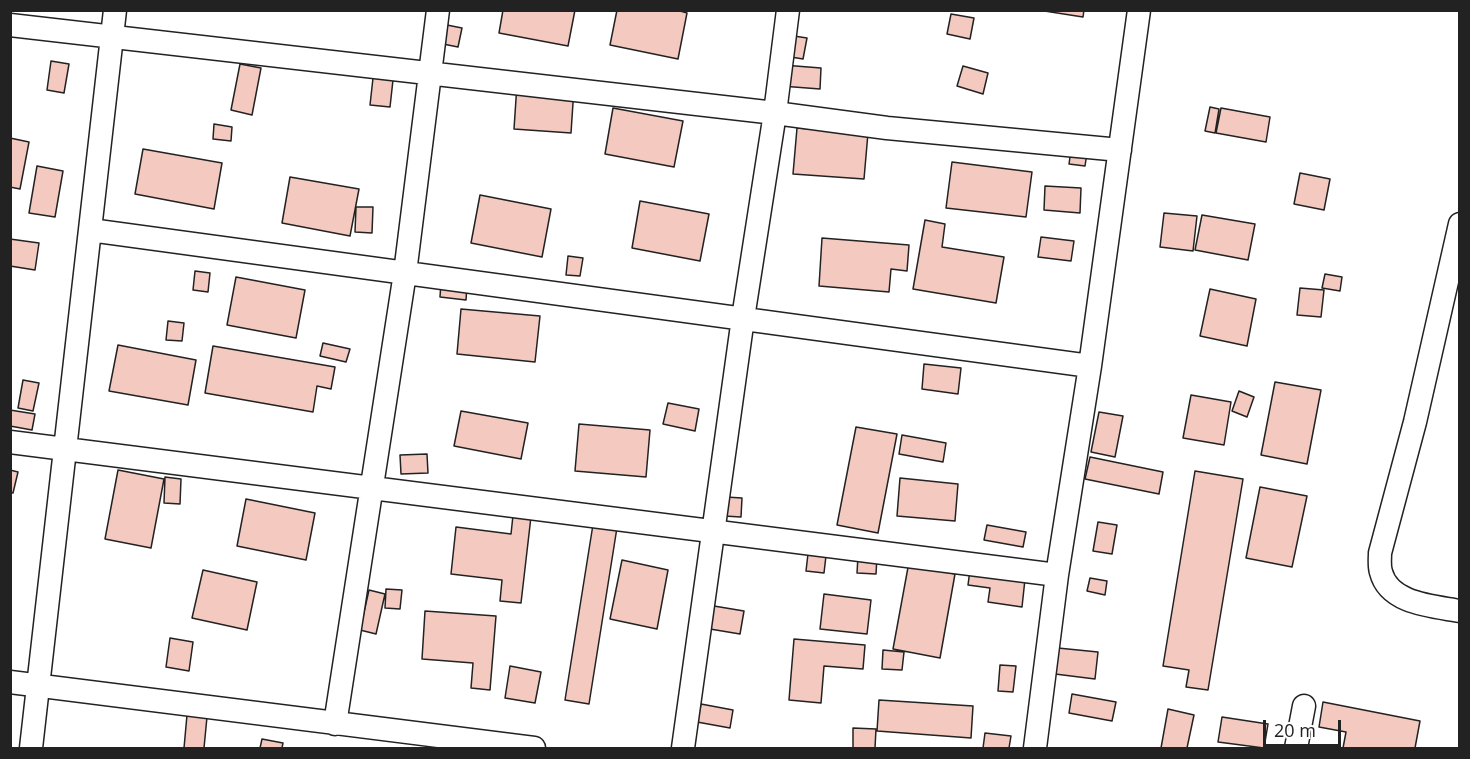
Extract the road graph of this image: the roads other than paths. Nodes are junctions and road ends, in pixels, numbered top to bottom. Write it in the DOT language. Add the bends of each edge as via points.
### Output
graph roads {
  1 [pos="115,10"];
  2 [pos="438,10"];
  3 [pos="788,10"];
  4 [pos="1139,10"];
  5 [pos="10,24"];
  6 [pos="112,35"];
  7 [pos="429,73"];
  8 [pos="775,113"];
  9 [pos="1120,150"];
  10 [pos="1460,224"];
  11 [pos="90,230"];
  12 [pos="405,273"];
  13 [pos="743,318"];
  14 [pos="1090,366"];
  15 [pos="10,442"];
  16 [pos="65,449"];
  17 [pos="373,488"];
  18 [pos="713,532"];
  19 [pos="1056,575"];
  20 [pos="1460,611"];
  21 [pos="10,682"];
  22 [pos="38,685"];
  23 [pos="1304,706"];
  24 [pos="335,724"];
  25 [pos="481,746"];
  26 [pos="31,748"];
  27 [pos="534,748"];
  28 [pos="683,748"];
  29 [pos="1035,748"];
  30 [pos="1296,748"];
  1 -- 6 [label="street"];
  2 -- 7 [label="street"];
  3 -- 8 [label="street"];
  4 -- 9 [label="street"];
  5 -- 6 [label="street"];
  6 -- 7 [label="street"];
  6 -- 11 [label="street"];
  7 -- 8 [label="street"];
  7 -- 12 [label="street"];
  8 -- 9 [label="street" via="886,128"];
  8 -- 13 [label="street"];
  9 -- 14 [label="street"];
  10 -- 20 [label="street" via="1380,553 1380,571 1386,585 1404,598"];
  11 -- 12 [label="street"];
  11 -- 16 [label="street"];
  12 -- 13 [label="street"];
  12 -- 17 [label="street"];
  13 -- 14 [label="street"];
  13 -- 18 [label="street"];
  14 -- 19 [label="street"];
  15 -- 16 [label="street"];
  16 -- 17 [label="street"];
  16 -- 22 [label="street"];
  17 -- 18 [label="street"];
  17 -- 24 [label="street"];
  18 -- 19 [label="street"];
  18 -- 28 [label="street"];
  19 -- 29 [label="street"];
  21 -- 22 [label="street"];
  22 -- 24 [label="street"];
  22 -- 26 [label="street"];
  23 -- 30 [label="street"];
  24 -- 25 [label="street"];
  25 -- 27 [label="street"];
}
